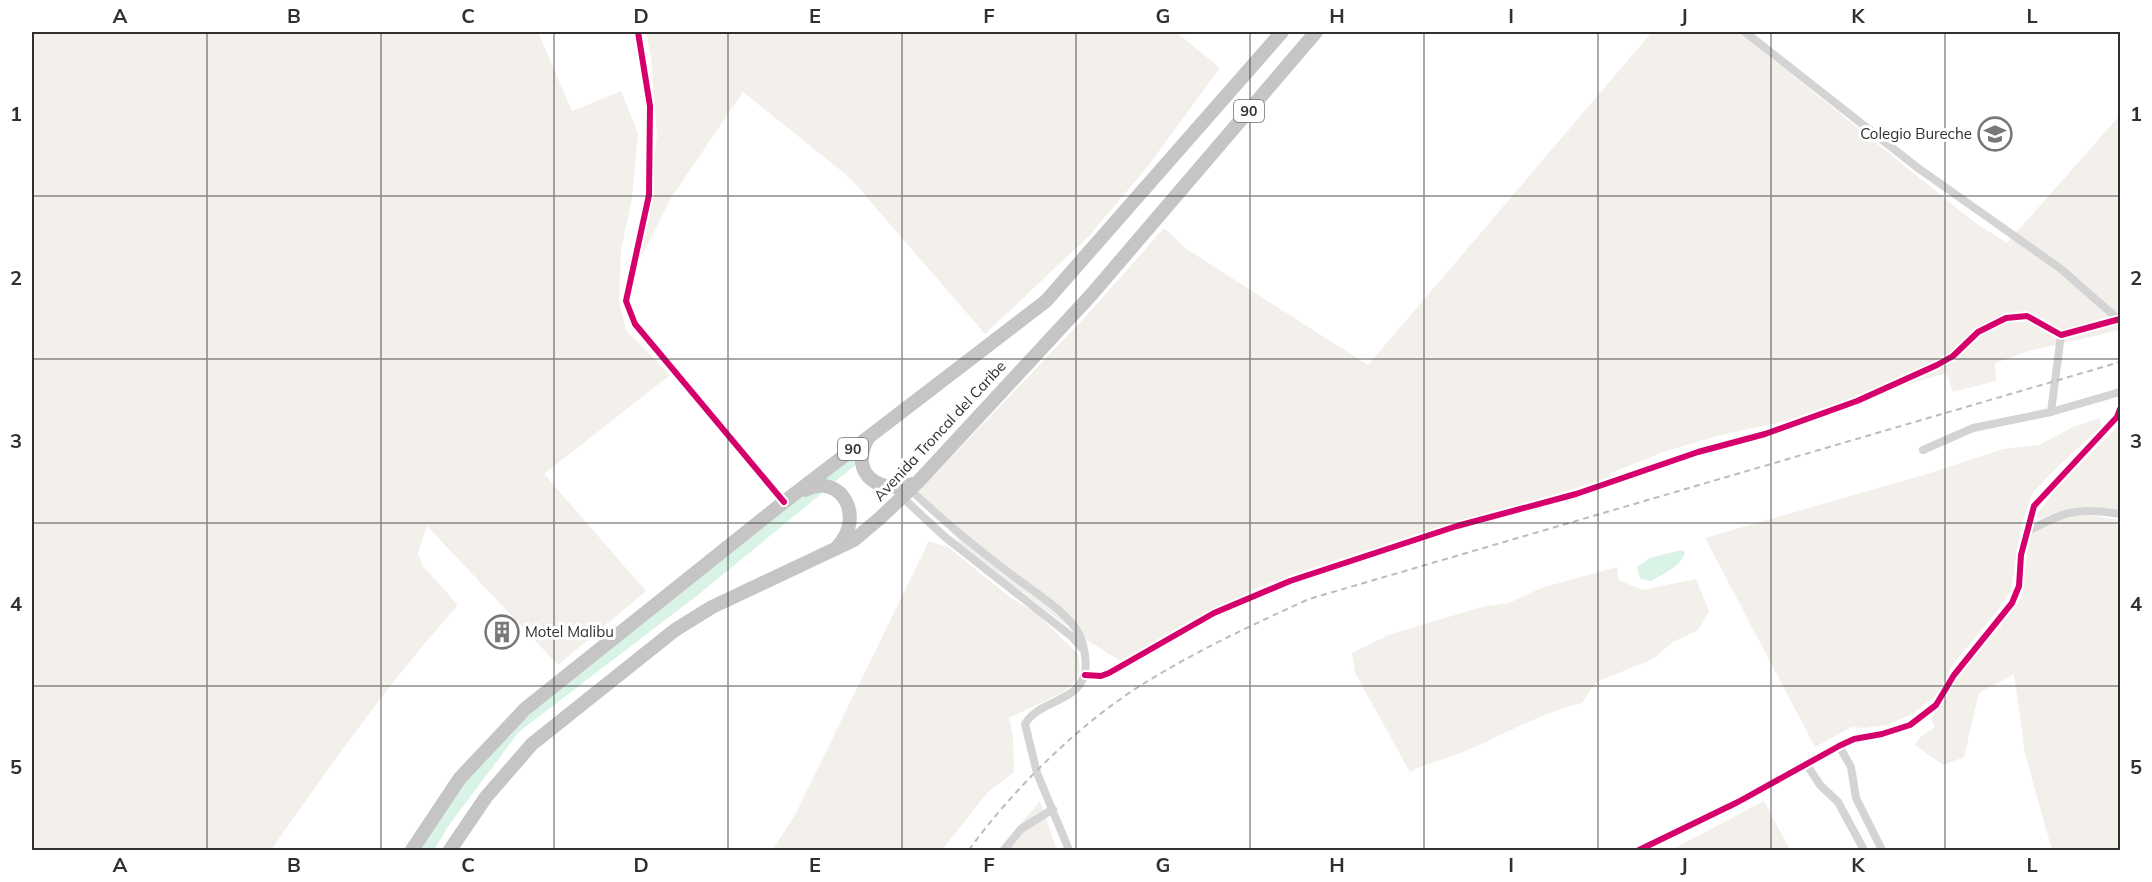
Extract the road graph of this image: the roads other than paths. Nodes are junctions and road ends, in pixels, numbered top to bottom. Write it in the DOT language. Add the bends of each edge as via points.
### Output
graph roads {
  1 [pos="639,32"];
  2 [pos="1282,32"];
  3 [pos="1316,32"];
  4 [pos="1745,32"];
  5 [pos="2120,319"];
  6 [pos="2061,335"];
  7 [pos="2121,392"];
  8 [pos="2121,409"];
  9 [pos="2051,412"];
  10 [pos="868,438"];
  11 [pos="1923,450"];
  12 [pos="910,490"];
  13 [pos="784,502"];
  14 [pos="2121,514"];
  15 [pos="2026,532"];
  16 [pos="833,551"];
  17 [pos="1085,675"];
  18 [pos="1839,746"];
  19 [pos="1807,765"];
  20 [pos="1053,809"];
  21 [pos="412,850"];
  22 [pos="450,850"];
  23 [pos="1004,850"];
  24 [pos="1069,850"];
  25 [pos="1639,850"];
  26 [pos="1864,850"];
  27 [pos="1882,850"];
  1 -- 13 [label="street" via="650,106 649,195 626,301 635,324"];
  2 -- 10 [label="highway, Avenida Troncal del Caribe / 90" via="1046,301"];
  3 -- 12 [label="highway, Avenida Troncal del Caribe / 90" via="1092,294"];
  4 -- 5 [label="street" via="1918,168 2061,269"];
  5 -- 6 [label="street"];
  6 -- 9 [label="street"];
  6 -- 17 [label="street" via="2026,316 2006,318 1978,332 1953,356 1937,365 1857,401 1576,494 1457,526 1290,581 1214,613 1109,673"];
  7 -- 9 [label="street"];
  8 -- 15 [label="street" via="2034,506"];
  9 -- 11 [label="street" via="1973,428"];
  10 -- 12 [label="highway" via="862,463 870,478 884,488"];
  10 -- 13 [label="highway, Avenida Troncal del Caribe / 90"];
  12 -- 16 [label="highway, Avenida Troncal del Caribe / 90" via="854,540"];
  12 -- 17 [label="street" via="945,537 1082,648"];
  13 -- 16 [label="highway" via="813,486 827,486 840,493 852,517 849,531"];
  13 -- 21 [label="highway, Avenida Troncal del Caribe / 90" via="525,709 460,778"];
  14 -- 15 [label="street" via="2089,509 2059,514"];
  15 -- 18 [label="street" via="2019,586 2012,603 1959,667 1936,705 1910,725"];
  16 -- 22 [label="highway, Avenida Troncal del Caribe / 90" via="712,607 675,630 532,744 486,797"];
  17 -- 20 [label="street" via="1078,687 1034,712 1025,724 1037,773"];
  18 -- 19 [label="street"];
  18 -- 27 [label="street" via="1851,767 1856,798"];
  19 -- 25 [label="street"];
  19 -- 26 [label="street" via="1838,802"];
  20 -- 23 [label="street" via="1021,829"];
  20 -- 24 [label="street"];
}
